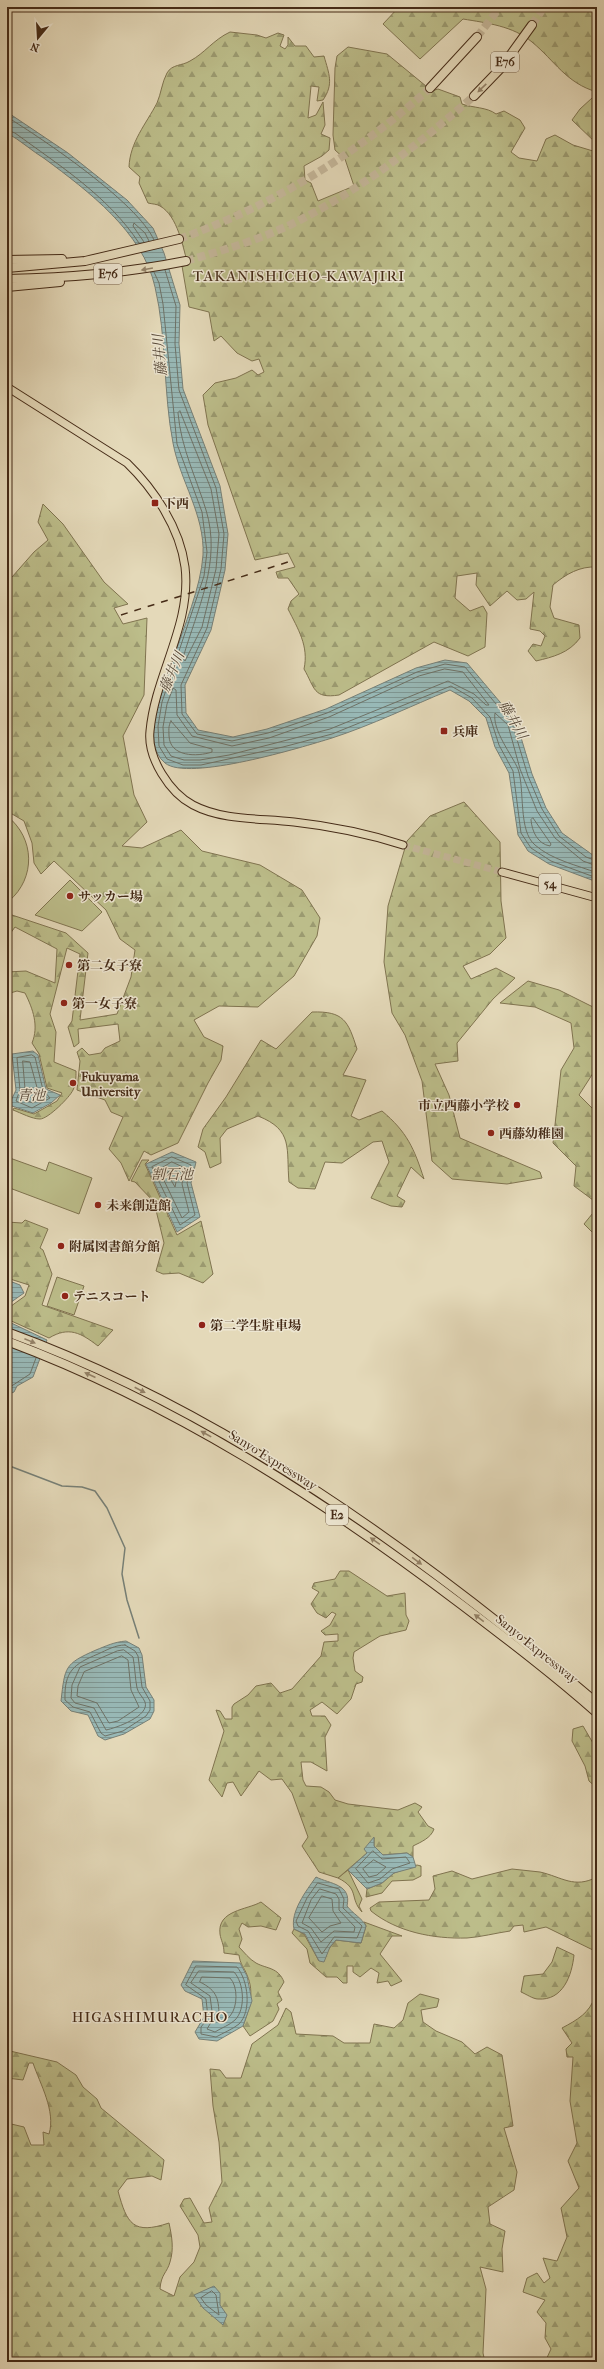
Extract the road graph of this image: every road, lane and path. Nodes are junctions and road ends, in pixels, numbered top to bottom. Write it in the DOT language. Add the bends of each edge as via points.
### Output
graph roads {
  1 [pos="532,25"];
  2 [pos="477,37"];
  3 [pos="430,88"];
  4 [pos="474,96"];
  5 [pos="179,239"];
  6 [pos="7,260"];
  7 [pos="186,261"];
  8 [pos="28,263"];
  9 [pos="7,268"];
  10 [pos="7,279"];
  11 [pos="30,282"];
  12 [pos="7,287"];
  13 [pos="7,387"];
  14 [pos="403,845"];
  15 [pos="502,872"];
  16 [pos="597,898"];
  17 [pos="7,1332"];
  18 [pos="7,1341"];
  19 [pos="52,1354"];
  20 [pos="597,1703"];
  21 [pos="597,1713"];
  1 -- 4 [label="highway, E76, one-way" via="501,68"];
  2 -- 3 [label="highway"];
  5 -- 8 [label="highway, E76" via="85,260"];
  6 -- 8 [label="highway"];
  7 -- 11 [label="highway, E76, one-way" via="120,273"];
  8 -- 9 [label="highway, E76"];
  10 -- 11 [label="highway, E76"];
  11 -- 12 [label="highway"];
  13 -- 14 [label="main road" via="127,463 150,489 169,521 180,547 185,567 184,602 154,706 149,733 155,761 165,780 181,797 208,811 223,815 296,822"];
  15 -- 16 [label="main road, 54"];
  17 -- 19 [label="highway, Sanyo Expressway / E2, one-way"];
  18 -- 19 [label="highway, Sanyo Expressway / E2"];
  19 -- 20 [label="highway, Sanyo Expressway / E2, one-way" via="181,1411 330,1500 419,1562"];
  21 -- 19 [label="highway, Sanyo Expressway / E2, one-way" via="414,1568 326,1508 250,1459 170,1414"];
}
